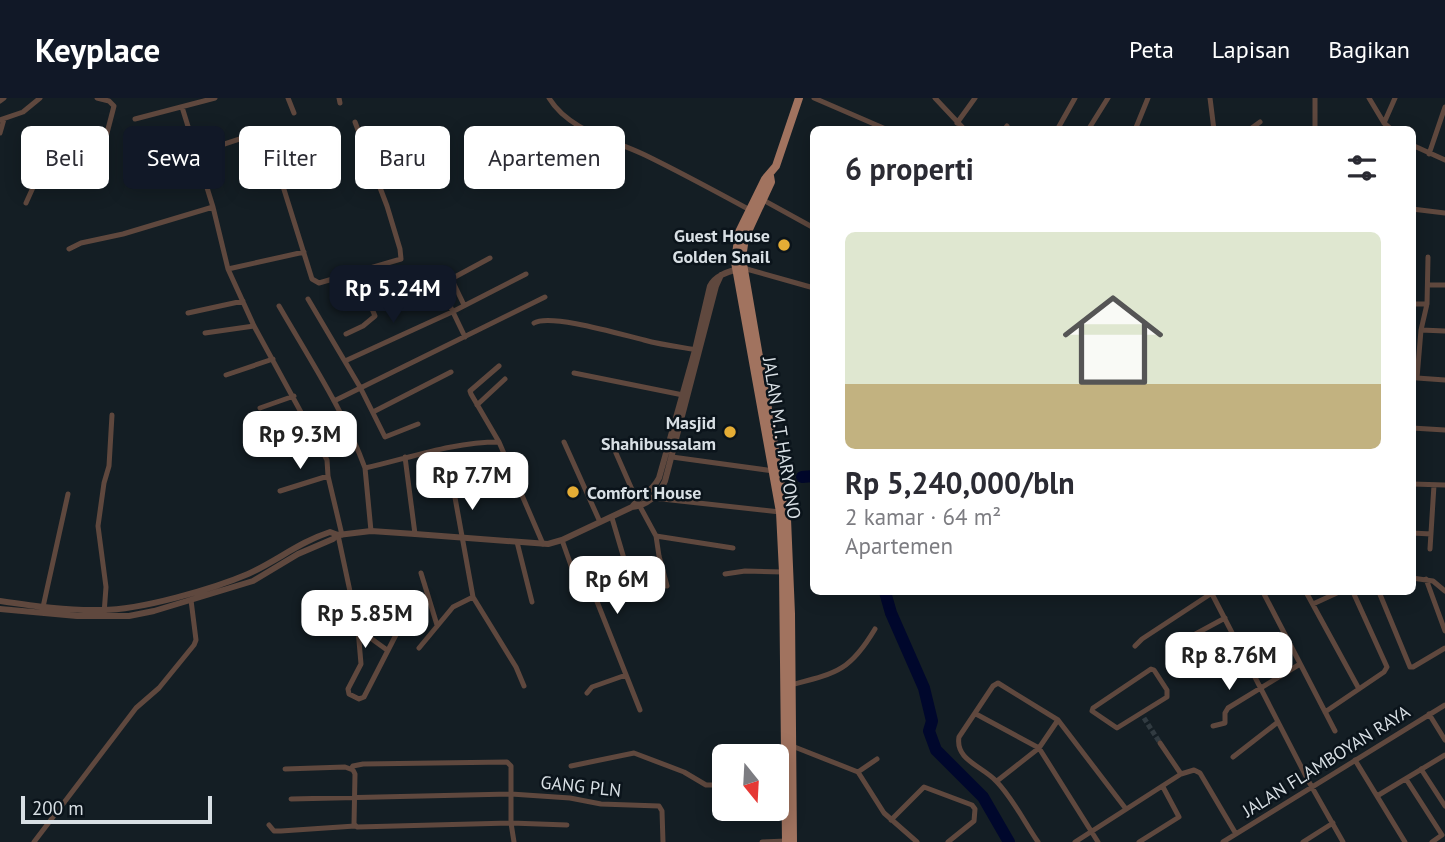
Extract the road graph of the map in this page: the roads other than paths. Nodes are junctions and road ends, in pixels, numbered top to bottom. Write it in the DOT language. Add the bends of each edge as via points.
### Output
graph roads {
  1 [pos="40,98"];
  2 [pos="97,98"];
  3 [pos="215,98"];
  4 [pos="288,98"];
  5 [pos="549,98"];
  6 [pos="799,98"];
  7 [pos="814,98"];
  8 [pos="935,98"];
  9 [pos="975,98"];
  10 [pos="1075,98"];
  11 [pos="1108,98"];
  12 [pos="1148,98"];
  13 [pos="1210,98"];
  14 [pos="1315,98"];
  15 [pos="1369,98"];
  16 [pos="1395,98"];
  17 [pos="183,107"];
  18 [pos="1445,107"];
  19 [pos="294,113"];
  20 [pos="135,119"];
  21 [pos="2,120"];
  22 [pos="355,122"];
  23 [pos="1260,122"];
  24 [pos="957,123"];
  25 [pos="1384,123"];
  26 [pos="189,126"];
  27 [pos="879,126"];
  28 [pos="960,126"];
  29 [pos="1059,126"];
  30 [pos="1090,126"];
  31 [pos="1137,126"];
  32 [pos="1214,126"];
  33 [pos="1255,126"];
  34 [pos="1315,126"];
  35 [pos="1387,126"];
  36 [pos="0,133"];
  37 [pos="225,144"];
  38 [pos="1416,147"];
  39 [pos="1429,154"];
  40 [pos="1445,160"];
  41 [pos="770,176"];
  42 [pos="208,189"];
  43 [pos="763,200"];
  44 [pos="26,203"];
  45 [pos="213,207"];
  46 [pos="1416,209"];
  47 [pos="750,210"];
  48 [pos="1445,213"];
  49 [pos="810,226"];
  50 [pos="69,249"];
  51 [pos="304,252"];
  52 [pos="1428,257"];
  53 [pos="490,258"];
  54 [pos="228,269"];
  55 [pos="739,269"];
  56 [pos="357,273"];
  57 [pos="526,274"];
  58 [pos="451,278"];
  59 [pos="1428,285"];
  60 [pos="1445,285"];
  61 [pos="810,288"];
  62 [pos="545,297"];
  63 [pos="308,299"];
  64 [pos="243,301"];
  65 [pos="1416,304"];
  66 [pos="1427,304"];
  67 [pos="464,305"];
  68 [pos="279,306"];
  69 [pos="452,312"];
  70 [pos="188,313"];
  71 [pos="534,323"];
  72 [pos="254,326"];
  73 [pos="1421,330"];
  74 [pos="1445,331"];
  75 [pos="205,333"];
  76 [pos="346,334"];
  77 [pos="465,337"];
  78 [pos="698,350"];
  79 [pos="273,359"];
  80 [pos="345,361"];
  81 [pos="499,366"];
  82 [pos="1416,370"];
  83 [pos="451,372"];
  84 [pos="574,373"];
  85 [pos="226,375"];
  86 [pos="1416,378"];
  87 [pos="505,379"];
  88 [pos="1445,380"];
  89 [pos="360,387"];
  90 [pos="683,395"];
  91 [pos="294,396"];
  92 [pos="334,401"];
  93 [pos="477,405"];
  94 [pos="260,408"];
  95 [pos="373,412"];
  96 [pos="112,415"];
  97 [pos="418,424"];
  98 [pos="1416,428"];
  99 [pos="1445,430"];
  100 [pos="314,433"];
  101 [pos="499,442"];
  102 [pos="564,442"];
  103 [pos="612,444"];
  104 [pos="265,451"];
  105 [pos="669,456"];
  106 [pos="405,457"];
  107 [pos="365,468"];
  108 [pos="510,470"];
  109 [pos="777,475"];
  110 [pos="327,476"];
  111 [pos="1416,484"];
  112 [pos="1434,485"];
  113 [pos="1445,485"];
  114 [pos="280,491"];
  115 [pos="68,494"];
  116 [pos="653,498"];
  117 [pos="639,504"];
  118 [pos="780,512"];
  119 [pos="612,518"];
  120 [pos="600,522"];
  121 [pos="371,531"];
  122 [pos="1416,533"];
  123 [pos="415,534"];
  124 [pos="656,534"];
  125 [pos="1431,534"];
  126 [pos="340,535"];
  127 [pos="464,539"];
  128 [pos="562,540"];
  129 [pos="517,542"];
  130 [pos="543,544"];
  131 [pos="733,548"];
  132 [pos="1430,549"];
  133 [pos="783,572"];
  134 [pos="421,573"];
  135 [pos="725,574"];
  136 [pos="1416,578"];
  137 [pos="1426,579"];
  138 [pos="667,586"];
  139 [pos="642,591"];
  140 [pos="1445,591"];
  141 [pos="1207,595"];
  142 [pos="1212,595"];
  143 [pos="1266,595"];
  144 [pos="1308,595"];
  145 [pos="1332,595"];
  146 [pos="1354,595"];
  147 [pos="1380,595"];
  148 [pos="473,597"];
  149 [pos="191,600"];
  150 [pos="0,601"];
  151 [pos="532,602"];
  152 [pos="1313,604"];
  153 [pos="43,607"];
  154 [pos="0,609"];
  155 [pos="104,614"];
  156 [pos="1224,618"];
  157 [pos="437,625"];
  158 [pos="400,627"];
  159 [pos="358,629"];
  160 [pos="875,629"];
  161 [pos="1445,631"];
  162 [pos="1191,637"];
  163 [pos="1236,639"];
  164 [pos="1135,646"];
  165 [pos="419,648"];
  166 [pos="1445,648"];
  167 [pos="387,650"];
  168 [pos="361,664"];
  169 [pos="1300,664"];
  170 [pos="1178,669"];
  171 [pos="376,672"];
  172 [pos="626,675"];
  173 [pos="792,685"];
  174 [pos="524,686"];
  175 [pos="1260,687"];
  176 [pos="1359,689"];
  177 [pos="587,693"];
  178 [pos="1445,705"];
  179 [pos="640,710"];
  180 [pos="1325,712"];
  181 [pos="976,714"];
  182 [pos="1429,714"];
  183 [pos="1142,716"];
  184 [pos="1058,720"];
  185 [pos="1278,722"];
  186 [pos="1213,726"];
  187 [pos="1335,732"];
  188 [pos="1445,740"];
  189 [pos="1160,743"];
  190 [pos="781,744"];
  191 [pos="792,746"];
  192 [pos="1039,748"];
  193 [pos="1445,755"];
  194 [pos="1233,757"];
  195 [pos="877,759"];
  196 [pos="1355,760"];
  197 [pos="570,766"];
  198 [pos="285,769"];
  199 [pos="351,769"];
  200 [pos="1421,769"];
  201 [pos="858,772"];
  202 [pos="1181,774"];
  203 [pos="1406,779"];
  204 [pos="997,781"];
  205 [pos="712,785"];
  206 [pos="1163,787"];
  207 [pos="1311,787"];
  208 [pos="511,794"];
  209 [pos="355,796"];
  210 [pos="1377,796"];
  211 [pos="291,799"];
  212 [pos="1445,806"];
  213 [pos="1126,809"];
  214 [pos="891,820"];
  215 [pos="786,821"];
  216 [pos="1333,823"];
  217 [pos="511,824"];
  218 [pos="269,825"];
  219 [pos="355,825"];
  220 [pos="568,825"];
  221 [pos="1091,831"];
  222 [pos="1236,834"];
  223 [pos="1443,834"];
  224 [pos="34,842"];
  225 [pos="514,842"];
  226 [pos="663,842"];
  227 [pos="762,842"];
  228 [pos="788,842"];
  229 [pos="917,842"];
  230 [pos="948,842"];
  231 [pos="1038,842"];
  232 [pos="1075,842"];
  233 [pos="1098,842"];
  234 [pos="1139,842"];
  235 [pos="1223,842"];
  236 [pos="1303,842"];
  237 [pos="1343,842"];
  238 [pos="1405,842"];
  239 [pos="1432,842"];
  1 -- 21 [label="street" via="23,112"];
  2 -- 44 [label="street" via="114,106 101,156 49,152"];
  3 -- 17 [label="street"];
  4 -- 19 [label="street"];
  5 -- 47 [label="street" via="580,127 644,154"];
  6 -- 41 [label="main road, JALAN M.T. HARYONO"];
  7 -- 27 [label="street"];
  8 -- 24 [label="street"];
  9 -- 24 [label="street"];
  10 -- 29 [label="street"];
  11 -- 30 [label="street"];
  12 -- 31 [label="street"];
  13 -- 32 [label="street"];
  14 -- 34 [label="street"];
  15 -- 25 [label="street"];
  16 -- 25 [label="street"];
  17 -- 20 [label="street"];
  17 -- 26 [label="street"];
  18 -- 39 [label="street"];
  21 -- 36 [label="street"];
  22 -- 56 [label="street" via="402,256"];
  23 -- 33 [label="street"];
  24 -- 28 [label="street"];
  25 -- 35 [label="street"];
  37 -- 51 [label="street" via="265,135"];
  38 -- 39 [label="street"];
  39 -- 40 [label="street"];
  41 -- 43 [label="main road, JALAN M.T. HARYONO"];
  41 -- 47 [label="main road, JALAN M.T. HARYONO"];
  42 -- 45 [label="street"];
  43 -- 49 [label="street"];
  43 -- 55 [label="main road, JALAN M.T. HARYONO" via="745,238"];
  45 -- 50 [label="street"];
  45 -- 54 [label="street"];
  46 -- 48 [label="street"];
  47 -- 55 [label="main road, JALAN M.T. HARYONO" via="737,239"];
  51 -- 54 [label="street"];
  51 -- 56 [label="street" via="316,283"];
  52 -- 59 [label="street"];
  53 -- 58 [label="street"];
  54 -- 64 [label="street"];
  55 -- 61 [label="street"];
  55 -- 78 [label="street" via="721,275"];
  55 -- 109 [label="main road, JALAN M.T. HARYONO"];
  56 -- 76 [label="street" via="375,316"];
  57 -- 67 [label="street"];
  58 -- 67 [label="street"];
  58 -- 69 [label="street" via="440,287"];
  59 -- 60 [label="street"];
  59 -- 66 [label="street"];
  62 -- 77 [label="street"];
  63 -- 80 [label="street"];
  64 -- 70 [label="street"];
  64 -- 72 [label="street"];
  65 -- 66 [label="street"];
  66 -- 73 [label="street"];
  67 -- 69 [label="street"];
  68 -- 92 [label="street"];
  69 -- 77 [label="street"];
  69 -- 80 [label="street"];
  71 -- 78 [label="street" via="544,320 584,326"];
  72 -- 75 [label="street"];
  72 -- 79 [label="street"];
  73 -- 74 [label="street"];
  73 -- 82 [label="street"];
  77 -- 89 [label="street"];
  78 -- 90 [label="street"];
  78 -- 105 [label="street"];
  79 -- 85 [label="street"];
  79 -- 91 [label="street"];
  80 -- 89 [label="street"];
  81 -- 93 [label="street" via="470,391"];
  83 -- 95 [label="street"];
  84 -- 90 [label="street"];
  86 -- 88 [label="street"];
  87 -- 93 [label="street"];
  89 -- 92 [label="street"];
  89 -- 95 [label="street"];
  90 -- 105 [label="street"];
  91 -- 94 [label="street"];
  91 -- 100 [label="street"];
  92 -- 107 [label="street"];
  93 -- 101 [label="street"];
  95 -- 97 [label="street" via="387,437"];
  96 -- 155 [label="street" via="98,526 106,587"];
  98 -- 99 [label="street"];
  100 -- 104 [label="street"];
  100 -- 110 [label="street" via="327,460"];
  101 -- 106 [label="street" via="473,442"];
  101 -- 108 [label="street"];
  102 -- 120 [label="street"];
  103 -- 117 [label="street"];
  105 -- 109 [label="street"];
  105 -- 116 [label="street" via="662,490"];
  105 -- 117 [label="street" via="652,491"];
  106 -- 107 [label="street"];
  106 -- 123 [label="street"];
  107 -- 121 [label="street"];
  108 -- 127 [label="street" via="470,480 454,490"];
  108 -- 130 [label="street"];
  109 -- 118 [label="main road, JALAN M.T. HARYONO"];
  109 -- 173 [label="main road, JALAN M.T. HARYONO" via="787,519"];
  110 -- 114 [label="street"];
  110 -- 126 [label="street"];
  111 -- 112 [label="street"];
  112 -- 113 [label="street"];
  112 -- 125 [label="street"];
  115 -- 153 [label="street"];
  116 -- 117 [label="street"];
  116 -- 118 [label="street"];
  117 -- 119 [label="street"];
  117 -- 124 [label="street"];
  118 -- 133 [label="main road, JALAN M.T. HARYONO"];
  119 -- 120 [label="street"];
  119 -- 139 [label="street" via="625,562"];
  120 -- 128 [label="street"];
  121 -- 123 [label="street"];
  121 -- 126 [label="street"];
  122 -- 125 [label="street"];
  123 -- 127 [label="street"];
  124 -- 131 [label="street"];
  124 -- 138 [label="street"];
  125 -- 132 [label="street"];
  126 -- 149 [label="street" via="253,580"];
  126 -- 155 [label="street" via="318,536 249,573"];
  126 -- 159 [label="street"];
  127 -- 129 [label="street"];
  127 -- 148 [label="street"];
  128 -- 130 [label="street"];
  128 -- 172 [label="street" via="579,589 594,594"];
  129 -- 130 [label="street"];
  129 -- 151 [label="street"];
  133 -- 135 [label="street"];
  133 -- 190 [label="main road, JALAN M.T. HARYONO"];
  134 -- 157 [label="street"];
  136 -- 137 [label="street"];
  137 -- 140 [label="street"];
  137 -- 161 [label="street"];
  141 -- 164 [label="street"];
  142 -- 156 [label="street"];
  143 -- 169 [label="street"];
  144 -- 152 [label="street"];
  145 -- 152 [label="street"];
  146 -- 176 [label="street" via="1387,667"];
  147 -- 166 [label="street" via="1410,667"];
  148 -- 157 [label="street" via="453,607"];
  148 -- 174 [label="street"];
  149 -- 155 [label="street" via="142,614"];
  149 -- 224 [label="street" via="194,645 136,708"];
  150 -- 153 [label="street"];
  152 -- 176 [label="street"];
  153 -- 155 [label="street"];
  154 -- 155 [label="street"];
  156 -- 162 [label="street"];
  156 -- 163 [label="street"];
  157 -- 165 [label="street"];
  158 -- 167 [label="street"];
  159 -- 167 [label="street"];
  159 -- 168 [label="street"];
  160 -- 173 [label="street" via="841,670"];
  163 -- 170 [label="street"];
  163 -- 175 [label="street"];
  167 -- 171 [label="street"];
  168 -- 171 [label="street"];
  168 -- 171 [label="street" via="349,694 364,697"];
  169 -- 175 [label="street"];
  169 -- 180 [label="street"];
  172 -- 177 [label="street"];
  172 -- 179 [label="street"];
  173 -- 191 [label="main road, JALAN M.T. HARYONO"];
  175 -- 185 [label="street"];
  175 -- 186 [label="street" via="1226,710 1223,724"];
  176 -- 180 [label="street"];
  178 -- 182 [label="street, JALAN FLAMBOYAN RAYA"];
  180 -- 187 [label="street"];
  181 -- 184 [label="street" via="993,686 1000,683"];
  181 -- 192 [label="street"];
  181 -- 204 [label="street" via="959,737 960,754"];
  182 -- 188 [label="street"];
  182 -- 196 [label="street, JALAN FLAMBOYAN RAYA"];
  183 -- 183 [label="street" via="1114,728 1092,710 1153,669 1167,696"];
  184 -- 192 [label="street"];
  184 -- 213 [label="street"];
  185 -- 194 [label="street"];
  185 -- 207 [label="street"];
  189 -- 202 [label="street"];
  191 -- 201 [label="street"];
  191 -- 228 [label="main road, JALAN M.T. HARYONO"];
  192 -- 204 [label="street"];
  192 -- 221 [label="street"];
  193 -- 200 [label="street"];
  195 -- 201 [label="street"];
  196 -- 207 [label="street, JALAN FLAMBOYAN RAYA"];
  196 -- 210 [label="street"];
  197 -- 205 [label="street" via="634,753"];
  198 -- 199 [label="street"];
  199 -- 208 [label="street" via="363,764 503,761 511,766"];
  199 -- 209 [label="street"];
  200 -- 203 [label="street"];
  200 -- 212 [label="street"];
  201 -- 214 [label="street"];
  202 -- 206 [label="street"];
  202 -- 222 [label="street" via="1199,771"];
  203 -- 210 [label="street"];
  203 -- 223 [label="street"];
  204 -- 231 [label="street"];
  206 -- 213 [label="street"];
  206 -- 234 [label="street" via="1179,818"];
  207 -- 216 [label="street"];
  207 -- 222 [label="street, JALAN FLAMBOYAN RAYA"];
  208 -- 209 [label="street"];
  208 -- 217 [label="street"];
  208 -- 226 [label="street, GANG PLN" via="659,806"];
  209 -- 211 [label="street"];
  209 -- 219 [label="street"];
  210 -- 238 [label="street"];
  213 -- 221 [label="street"];
  214 -- 229 [label="street"];
  214 -- 230 [label="street" via="925,787 972,805 974,821"];
  215 -- 228 [label="main road, JALAN M.T. HARYONO"];
  216 -- 236 [label="street"];
  216 -- 237 [label="street"];
  217 -- 219 [label="street"];
  217 -- 220 [label="street"];
  217 -- 225 [label="street"];
  218 -- 219 [label="street" via="281,831"];
  221 -- 232 [label="street"];
  221 -- 233 [label="street"];
  222 -- 235 [label="street, JALAN FLAMBOYAN RAYA"];
  223 -- 239 [label="street"];
  227 -- 228 [label="street"];
}
